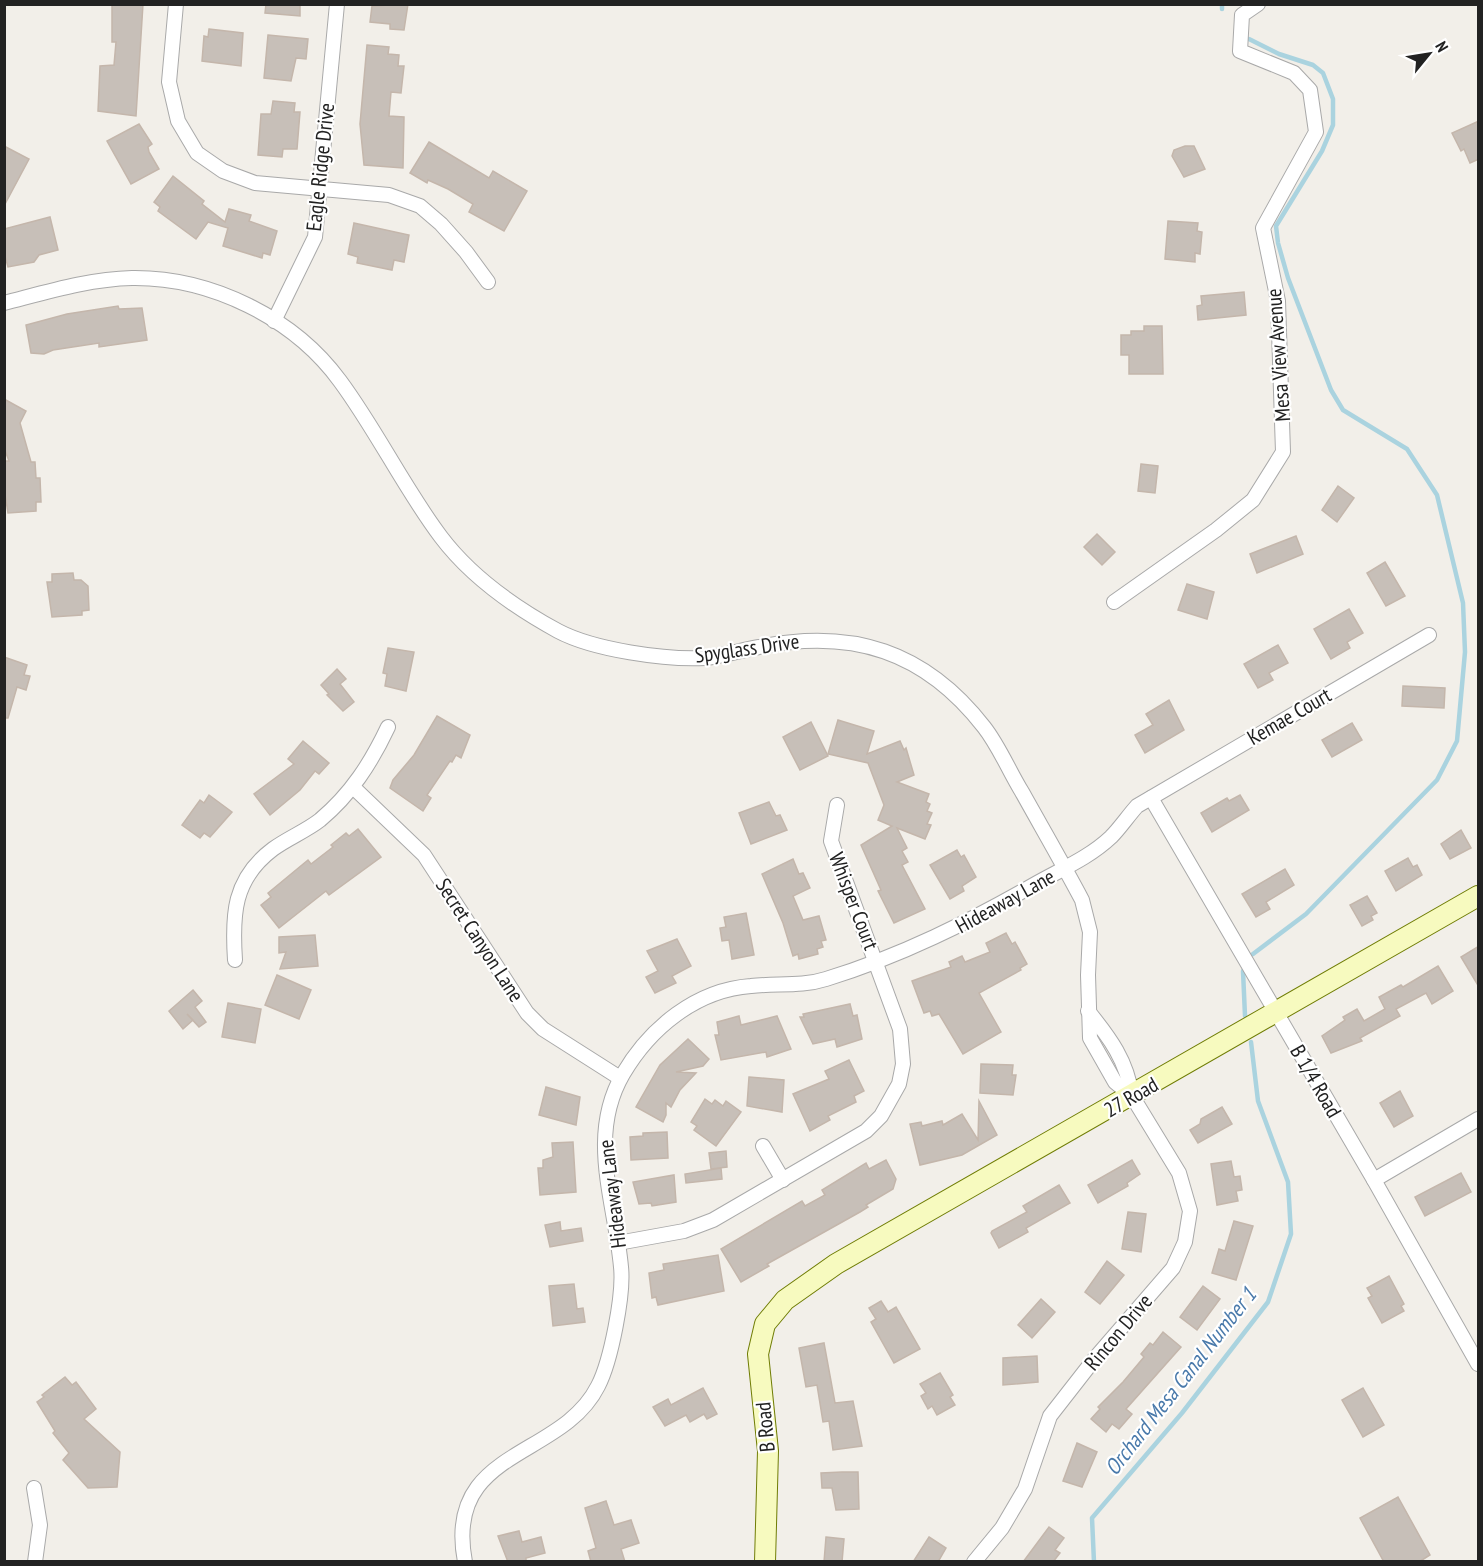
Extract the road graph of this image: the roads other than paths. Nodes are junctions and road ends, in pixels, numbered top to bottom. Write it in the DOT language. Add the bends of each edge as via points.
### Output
graph roads {
  1 [pos="176,4"];
  2 [pos="337,4"];
  3 [pos="1258,4"];
  4 [pos="321,189"];
  5 [pos="488,282"];
  6 [pos="4,303"];
  7 [pos="274,321"];
  8 [pos="1114,602"];
  9 [pos="1429,636"];
  10 [pos="388,728"];
  11 [pos="353,787"];
  12 [pos="1151,798"];
  13 [pos="837,805"];
  14 [pos="1065,867"];
  15 [pos="1479,896"];
  16 [pos="235,960"];
  17 [pos="876,960"];
  18 [pos="1277,1014"];
  19 [pos="620,1078"];
  20 [pos="1132,1096"];
  21 [pos="1479,1119"];
  22 [pos="763,1146"];
  23 [pos="783,1180"];
  24 [pos="1374,1180"];
  25 [pos="618,1243"];
  26 [pos="785,1300"];
  27 [pos="1479,1364"];
  28 [pos="34,1488"];
  29 [pos="35,1562"];
  30 [pos="465,1562"];
  31 [pos="765,1562"];
  32 [pos="974,1562"];
  1 -- 4 [label="street" via="169,82 178,122 197,153 223,171 255,183"];
  2 -- 4 [label="street, Eagle Ridge Drive"];
  3 -- 8 [label="street, Mesa View Avenue" via="1242,15 1240,51 1294,73 1310,90 1316,132 1263,228 1278,301 1283,452 1253,500"];
  4 -- 5 [label="street" via="389,195 420,206 441,224"];
  4 -- 7 [label="street, Eagle Ridge Drive" via="315,237"];
  6 -- 7 [label="street, Spyglass Drive" via="87,282 134,278 203,288 242,302"];
  7 -- 14 [label="street, Spyglass Drive" via="302,341 339,379 441,538 473,573 508,602 562,634 631,654 706,658 797,639 848,641 893,654 954,693 985,729"];
  9 -- 12 [label="street, Kemae Court"];
  10 -- 11 [label="street"];
  11 -- 16 [label="street" via="320,820 272,849 247,876 237,896 232,921"];
  11 -- 19 [label="street, Secret Canyon Lane" via="424,855 527,1013 543,1029"];
  12 -- 14 [label="street, Hideaway Lane" via="1137,806 1111,837"];
  12 -- 18 [label="street, B 1/4 Road"];
  13 -- 17 [label="street, Whisper Court" via="831,841"];
  14 -- 17 [label="street, Hideaway Lane" via="932,940"];
  14 -- 20 [label="street, Spyglass Drive" via="1082,900 1090,932 1090,1038 1115,1082"];
  15 -- 18 [label="street, 27 Road"];
  17 -- 19 [label="street, Hideaway Lane" via="802,985 728,988 708,996 655,1031 640,1046"];
  17 -- 23 [label="street, Whisper Court" via="900,1029 903,1064 898,1084 881,1116 866,1131"];
  18 -- 20 [label="street, 27 Road"];
  18 -- 24 [label="street, B 1/4 Road"];
  19 -- 25 [label="street, Hideaway Lane" via="609,1106 603,1148"];
  20 -- 26 [label="street, 27 Road" via="836,1264"];
  20 -- 32 [label="street, Rincon Drive" via="1179,1173 1190,1211 1185,1242 1173,1268 1050,1416 1025,1488 1002,1528"];
  21 -- 24 [label="street"];
  22 -- 23 [label="street"];
  23 -- 25 [label="street, Whisper Court" via="713,1220 684,1231"];
  24 -- 27 [label="street, B 1/4 Road"];
  25 -- 30 [label="street, Hideaway Lane" via="622,1270 619,1303 599,1384 584,1408 563,1426 493,1470 473,1493 461,1541"];
  26 -- 31 [label="street, B Road" via="765,1324 758,1354 768,1451"];
  28 -- 29 [label="street" via="40,1525"];
}
